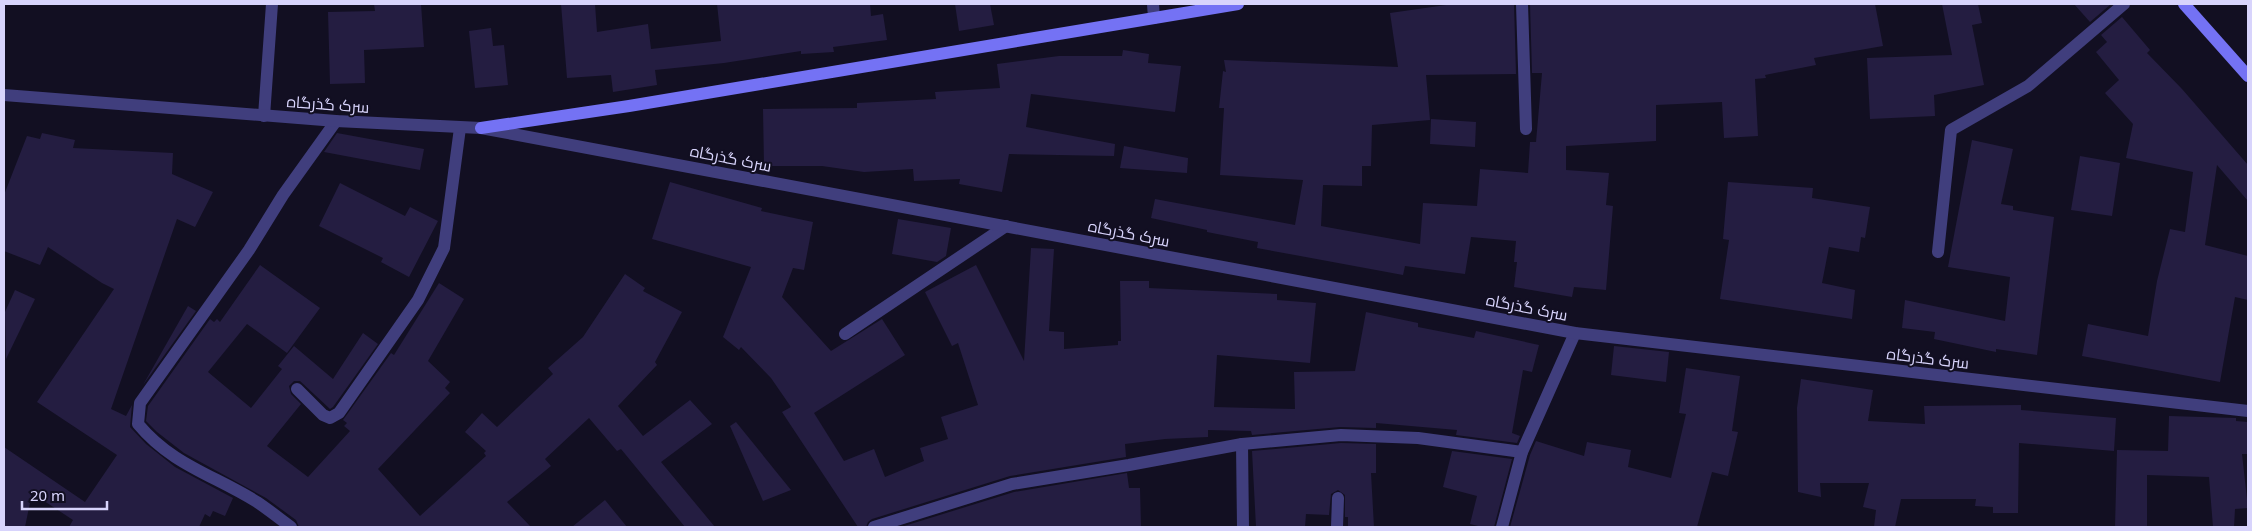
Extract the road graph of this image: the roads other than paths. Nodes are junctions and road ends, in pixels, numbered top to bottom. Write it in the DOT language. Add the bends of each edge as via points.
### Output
graph roads {
  1 [pos="272,4"];
  2 [pos="1153,4"];
  3 [pos="1238,4"];
  4 [pos="1522,4"];
  5 [pos="2124,4"];
  6 [pos="2184,4"];
  7 [pos="1154,18"];
  8 [pos="2248,76"];
  9 [pos="4,95"];
  10 [pos="264,116"];
  11 [pos="336,121"];
  12 [pos="460,128"];
  13 [pos="482,128"];
  14 [pos="1526,129"];
  15 [pos="1006,226"];
  16 [pos="1938,252"];
  17 [pos="1575,333"];
  18 [pos="844,334"];
  19 [pos="297,389"];
  20 [pos="2248,412"];
  21 [pos="1242,444"];
  22 [pos="1522,452"];
  23 [pos="1338,498"];
  24 [pos="291,527"];
  25 [pos="874,527"];
  26 [pos="1243,527"];
  27 [pos="1337,527"];
  28 [pos="1502,527"];
  1 -- 10 [label="street"];
  2 -- 7 [label="street"];
  3 -- 7 [label="main road"];
  4 -- 14 [label="street"];
  5 -- 16 [label="street" via="2028,86 1951,130"];
  6 -- 8 [label="main road"];
  7 -- 13 [label="main road"];
  9 -- 10 [label="street, سرک گذرگاه"];
  10 -- 11 [label="street, سرک گذرگاه"];
  11 -- 12 [label="street, سرک گذرگاه"];
  11 -- 24 [label="street" via="140,402 138,424 170,456 256,502"];
  12 -- 13 [label="street, سرک گذرگاه"];
  12 -- 19 [label="street" via="444,248 418,300 339,413 330,418 323,416"];
  13 -- 15 [label="street, سرک گذرگاه"];
  15 -- 17 [label="street, سرک گذرگاه"];
  15 -- 18 [label="street"];
  17 -- 20 [label="street, سرک گذرگاه"];
  17 -- 22 [label="street"];
  21 -- 22 [label="street" via="1350,436 1418,438"];
  21 -- 25 [label="street" via="1012,484"];
  21 -- 26 [label="street"];
  22 -- 28 [label="street"];
  23 -- 27 [label="street"];
}
